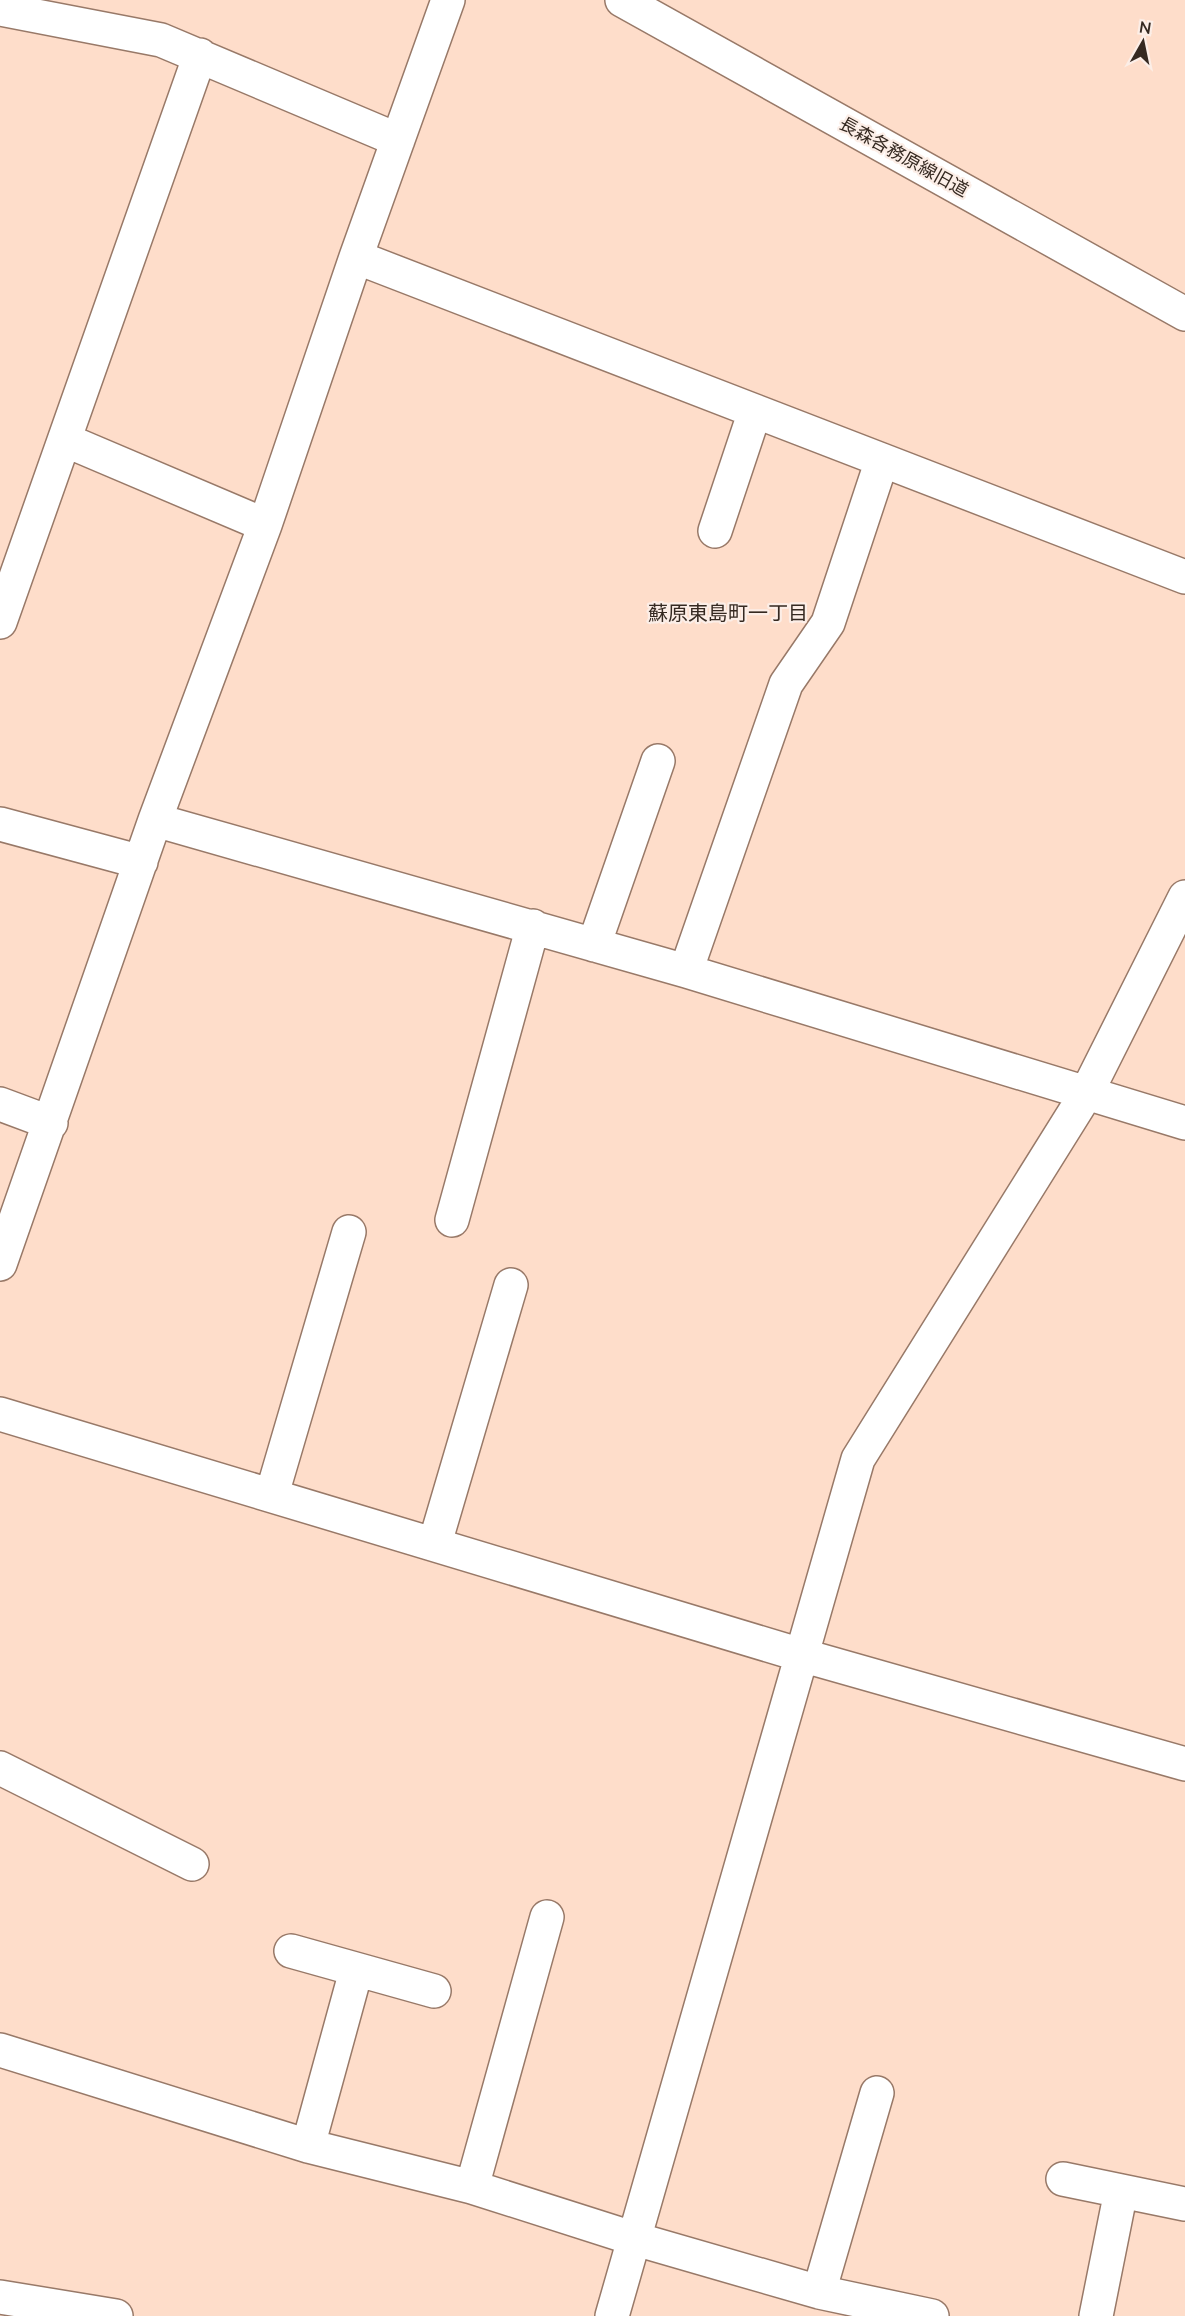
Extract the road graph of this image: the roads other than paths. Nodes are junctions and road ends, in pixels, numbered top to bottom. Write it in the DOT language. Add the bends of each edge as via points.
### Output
graph roads {
  1 [pos="448,0"];
  2 [pos="622,0"];
  3 [pos="0,9"];
  4 [pos="200,55"];
  5 [pos="398,140"];
  6 [pos="356,257"];
  7 [pos="1185,314"];
  8 [pos="754,411"];
  9 [pos="65,440"];
  10 [pos="882,460"];
  11 [pos="265,525"];
  12 [pos="715,531"];
  13 [pos="1185,577"];
  14 [pos="0,622"];
  15 [pos="658,761"];
  16 [pos="155,820"];
  17 [pos="0,824"];
  18 [pos="141,862"];
  19 [pos="1185,897"];
  20 [pos="532,926"];
  21 [pos="594,945"];
  22 [pos="686,971"];
  23 [pos="1086,1094"];
  24 [pos="0,1104"];
  25 [pos="51,1123"];
  26 [pos="1185,1123"];
  27 [pos="452,1220"];
  28 [pos="349,1232"];
  29 [pos="0,1264"];
  30 [pos="511,1285"];
  31 [pos="0,1414"];
  32 [pos="272,1494"];
  33 [pos="435,1543"];
  34 [pos="801,1655"];
  35 [pos="1185,1764"];
  36 [pos="0,1768"];
  37 [pos="192,1864"];
  38 [pos="547,1917"];
  39 [pos="291,1951"];
  40 [pos="356,1971"];
  41 [pos="434,1991"];
  42 [pos="0,2050"];
  43 [pos="878,2093"];
  44 [pos="308,2146"];
  45 [pos="1064,2179"];
  46 [pos="472,2187"];
  47 [pos="1121,2191"];
  48 [pos="1185,2204"];
  49 [pos="632,2238"];
  50 [pos="819,2292"];
  51 [pos="0,2297"];
  52 [pos="116,2316"];
  53 [pos="612,2316"];
  54 [pos="932,2316"];
  55 [pos="1096,2316"];
  1 -- 5 [label="street"];
  2 -- 7 [label="street, 長森各務原線旧道"];
  3 -- 4 [label="street" via="161,40"];
  4 -- 5 [label="street"];
  4 -- 9 [label="street"];
  5 -- 6 [label="street"];
  6 -- 8 [label="street"];
  6 -- 11 [label="street"];
  8 -- 10 [label="street"];
  8 -- 12 [label="street"];
  9 -- 11 [label="street"];
  9 -- 14 [label="street"];
  10 -- 13 [label="street"];
  10 -- 22 [label="street" via="828,623 786,684"];
  11 -- 16 [label="street"];
  15 -- 21 [label="street"];
  16 -- 18 [label="street"];
  16 -- 20 [label="street"];
  17 -- 18 [label="street"];
  18 -- 25 [label="street"];
  19 -- 23 [label="street"];
  20 -- 21 [label="street"];
  20 -- 27 [label="street"];
  21 -- 22 [label="street"];
  22 -- 23 [label="street"];
  23 -- 26 [label="street"];
  23 -- 34 [label="street" via="858,1459"];
  24 -- 25 [label="street"];
  25 -- 29 [label="street"];
  28 -- 32 [label="street"];
  30 -- 33 [label="street"];
  31 -- 32 [label="street"];
  32 -- 33 [label="street"];
  33 -- 34 [label="street"];
  34 -- 35 [label="street"];
  34 -- 49 [label="street"];
  36 -- 37 [label="street"];
  38 -- 46 [label="street"];
  39 -- 40 [label="street"];
  40 -- 41 [label="street"];
  40 -- 44 [label="street"];
  42 -- 44 [label="street"];
  43 -- 50 [label="street"];
  44 -- 46 [label="street"];
  45 -- 47 [label="street"];
  46 -- 49 [label="street"];
  47 -- 48 [label="street"];
  47 -- 55 [label="street"];
  49 -- 50 [label="street"];
  49 -- 53 [label="street"];
  50 -- 54 [label="street"];
  51 -- 52 [label="street"];
}
